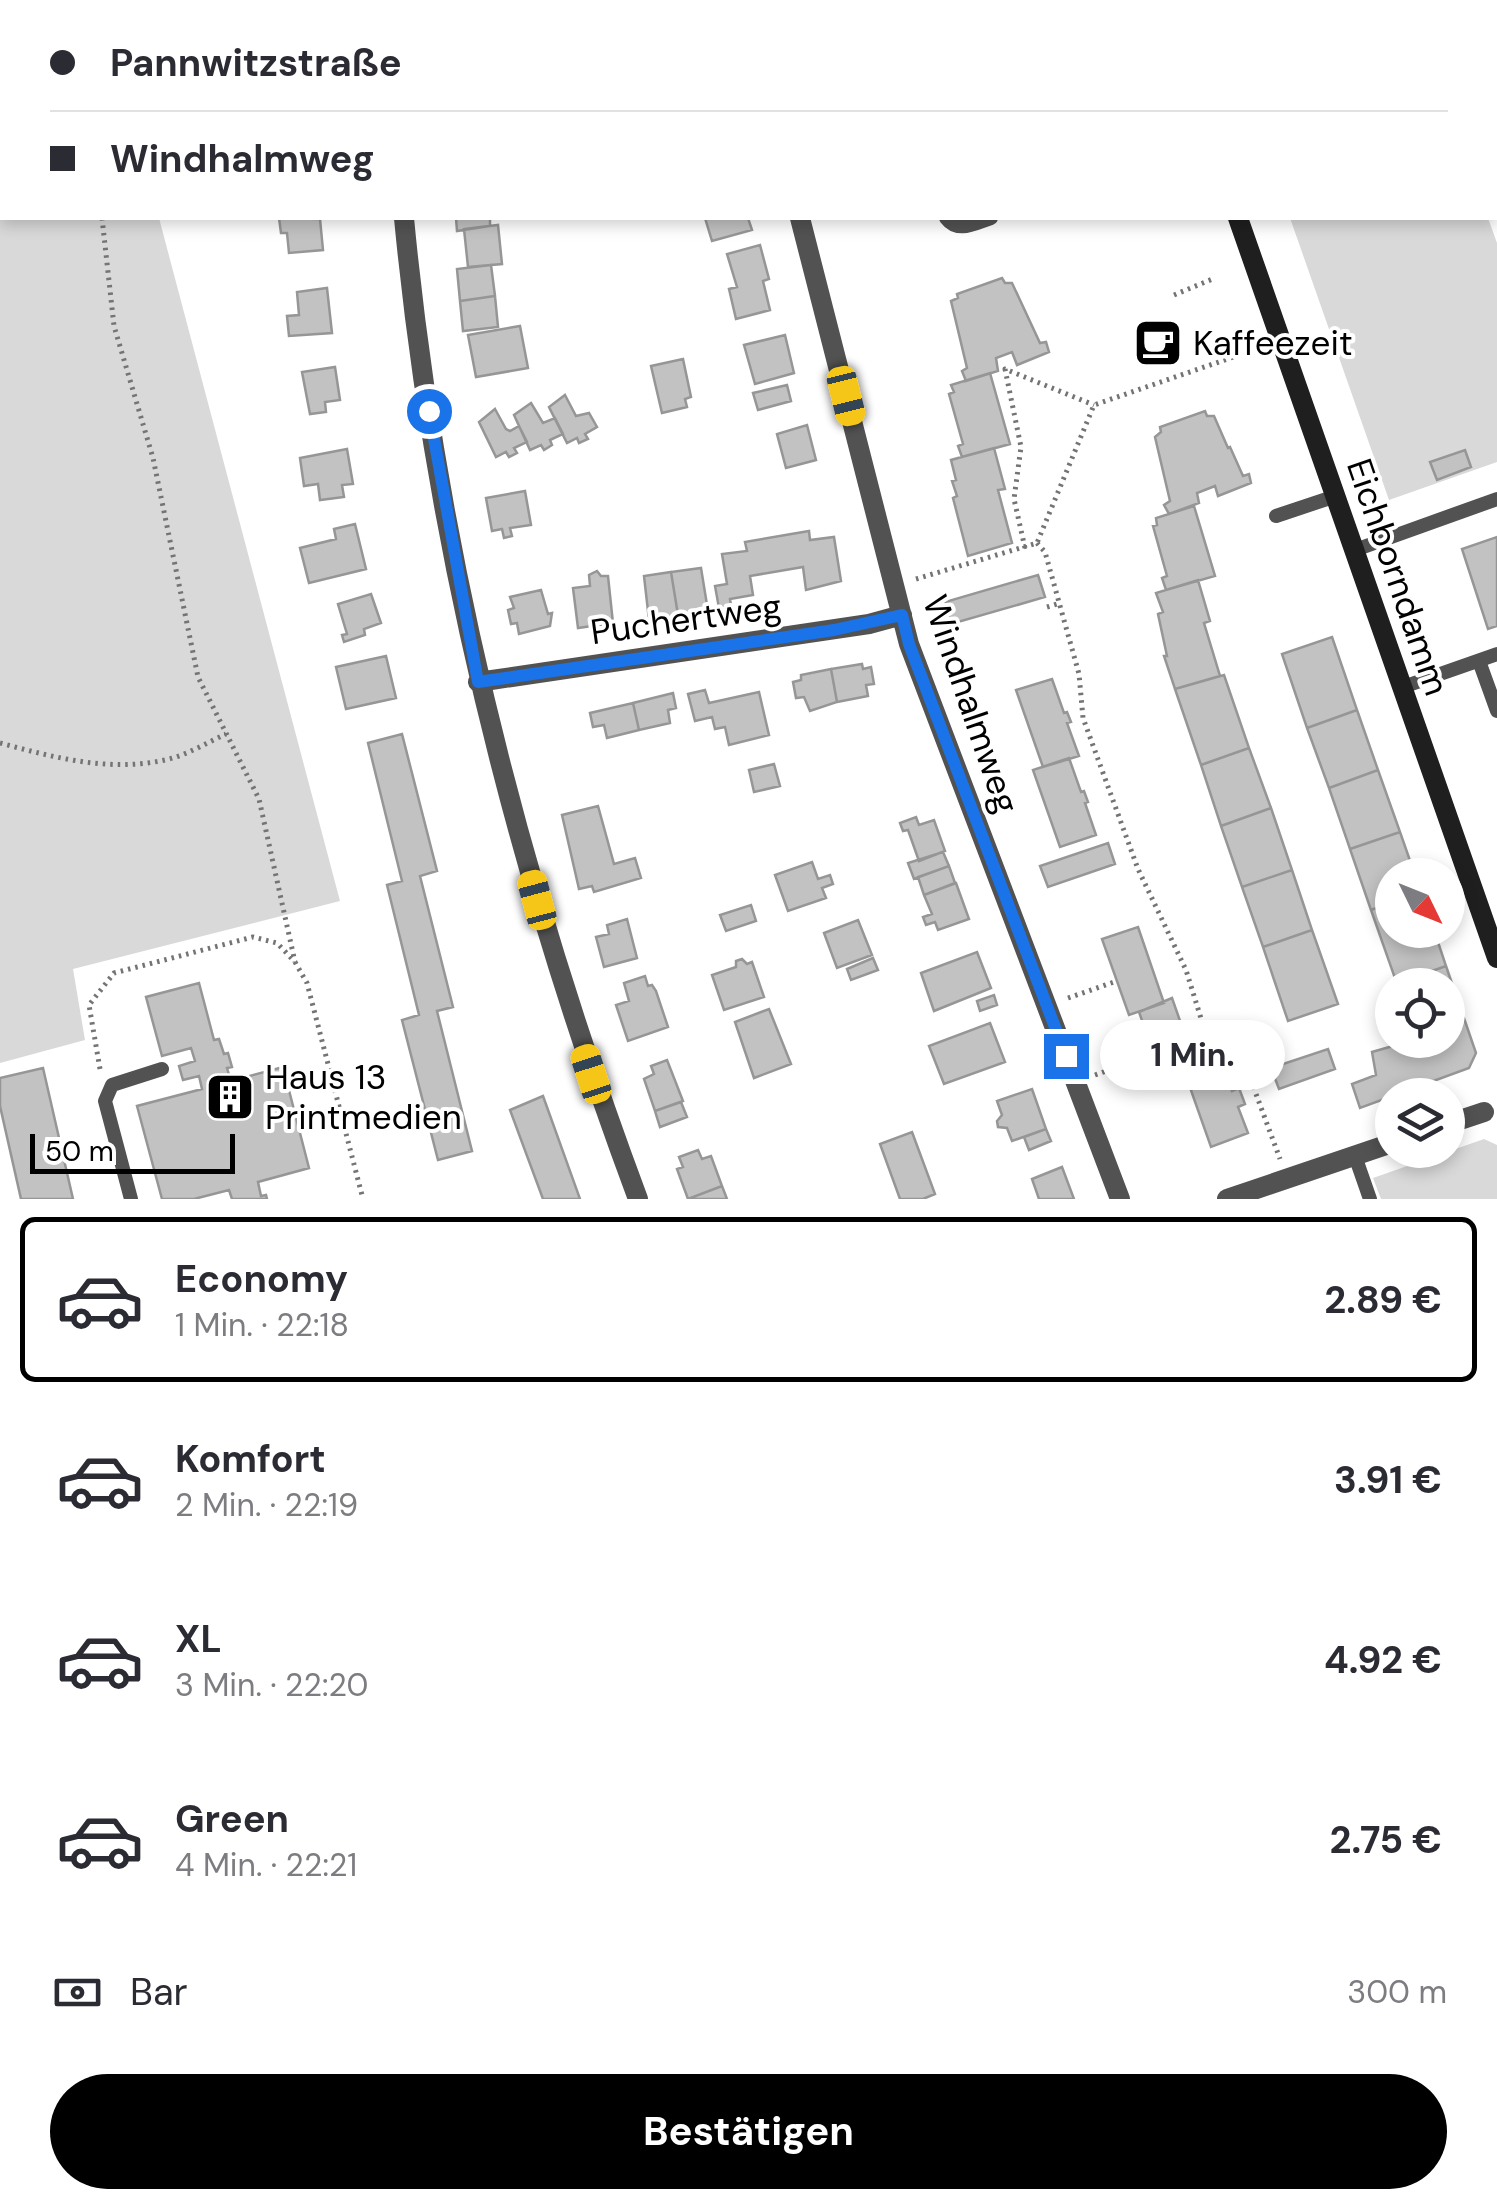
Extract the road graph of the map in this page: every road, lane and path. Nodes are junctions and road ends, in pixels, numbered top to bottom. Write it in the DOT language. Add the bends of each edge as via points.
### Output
graph roads {
  1 [pos="102,220"];
  2 [pos="404,220"];
  3 [pos="801,220"];
  4 [pos="948,220"];
  5 [pos="985,220"];
  6 [pos="1239,220"];
  7 [pos="1216,278"];
  8 [pos="1174,295"];
  9 [pos="1242,354"];
  10 [pos="1197,360"];
  11 [pos="1200,369"];
  12 [pos="1094,405"];
  13 [pos="1336,496"];
  14 [pos="1497,499"];
  15 [pos="1276,516"];
  16 [pos="1037,543"];
  17 [pos="1026,548"];
  18 [pos="1355,550"];
  19 [pos="912,580"];
  20 [pos="1060,603"];
  21 [pos="1047,607"];
  22 [pos="902,615"];
  23 [pos="1497,654"];
  24 [pos="1479,661"];
  25 [pos="478,682"];
  26 [pos="1402,687"];
  27 [pos="1497,711"];
  28 [pos="226,734"];
  29 [pos="0,743"];
  30 [pos="1497,958"];
  31 [pos="294,962"];
  32 [pos="1117,981"];
  33 [pos="1064,1000"];
  34 [pos="1154,1054"];
  35 [pos="162,1069"];
  36 [pos="1093,1076"];
  37 [pos="105,1101"];
  38 [pos="1484,1112"];
  39 [pos="1465,1118"];
  40 [pos="1375,1149"];
  41 [pos="1355,1156"];
  42 [pos="1282,1164"];
  43 [pos="131,1199"];
  44 [pos="362,1199"];
  45 [pos="638,1199"];
  46 [pos="1120,1199"];
  47 [pos="1227,1199"];
  48 [pos="1370,1199"];
  1 -- 28 [label="path" via="114,326 153,458 198,677"];
  2 -- 25 [label="street" via="429,411"];
  3 -- 22 [label="street, Windhalmweg"];
  4 -- 5 [label="lane" via="964,227"];
  6 -- 13 [label="main road, Eichborndamm"];
  7 -- 8 [label="path"];
  9 -- 11 [label="path"];
  10 -- 11 [label="path"];
  11 -- 12 [label="path"];
  12 -- 16 [label="path"];
  12 -- 17 [label="path" via="1006,369 1020,447 1014,499"];
  13 -- 15 [label="lane"];
  13 -- 18 [label="main road, Eichborndamm"];
  14 -- 18 [label="lane"];
  16 -- 17 [label="path"];
  16 -- 20 [label="path"];
  17 -- 19 [label="path"];
  18 -- 26 [label="main road, Eichborndamm"];
  20 -- 21 [label="path"];
  20 -- 42 [label="path" via="1080,674 1083,718 1138,869 1186,970 1208,1041 1242,1056"];
  22 -- 25 [label="street, Puchertweg"];
  22 -- 46 [label="street, Windhalmweg"];
  23 -- 24 [label="lane"];
  24 -- 26 [label="lane"];
  24 -- 27 [label="lane"];
  25 -- 45 [label="street" via="547,938"];
  26 -- 30 [label="main road, Eichborndamm"];
  28 -- 29 [label="path" via="172,758 121,766"];
  28 -- 31 [label="path" via="260,799"];
  31 -- 37 [label="path" via="277,943 253,938 114,974 88,1004"];
  31 -- 44 [label="path" via="307,983"];
  32 -- 33 [label="path"];
  34 -- 36 [label="path"];
  35 -- 37 [label="lane" via="112,1085"];
  37 -- 43 [label="lane"];
  38 -- 39 [label="street"];
  40 -- 41 [label="street"];
  41 -- 47 [label="street"];
  41 -- 48 [label="lane"];
}
